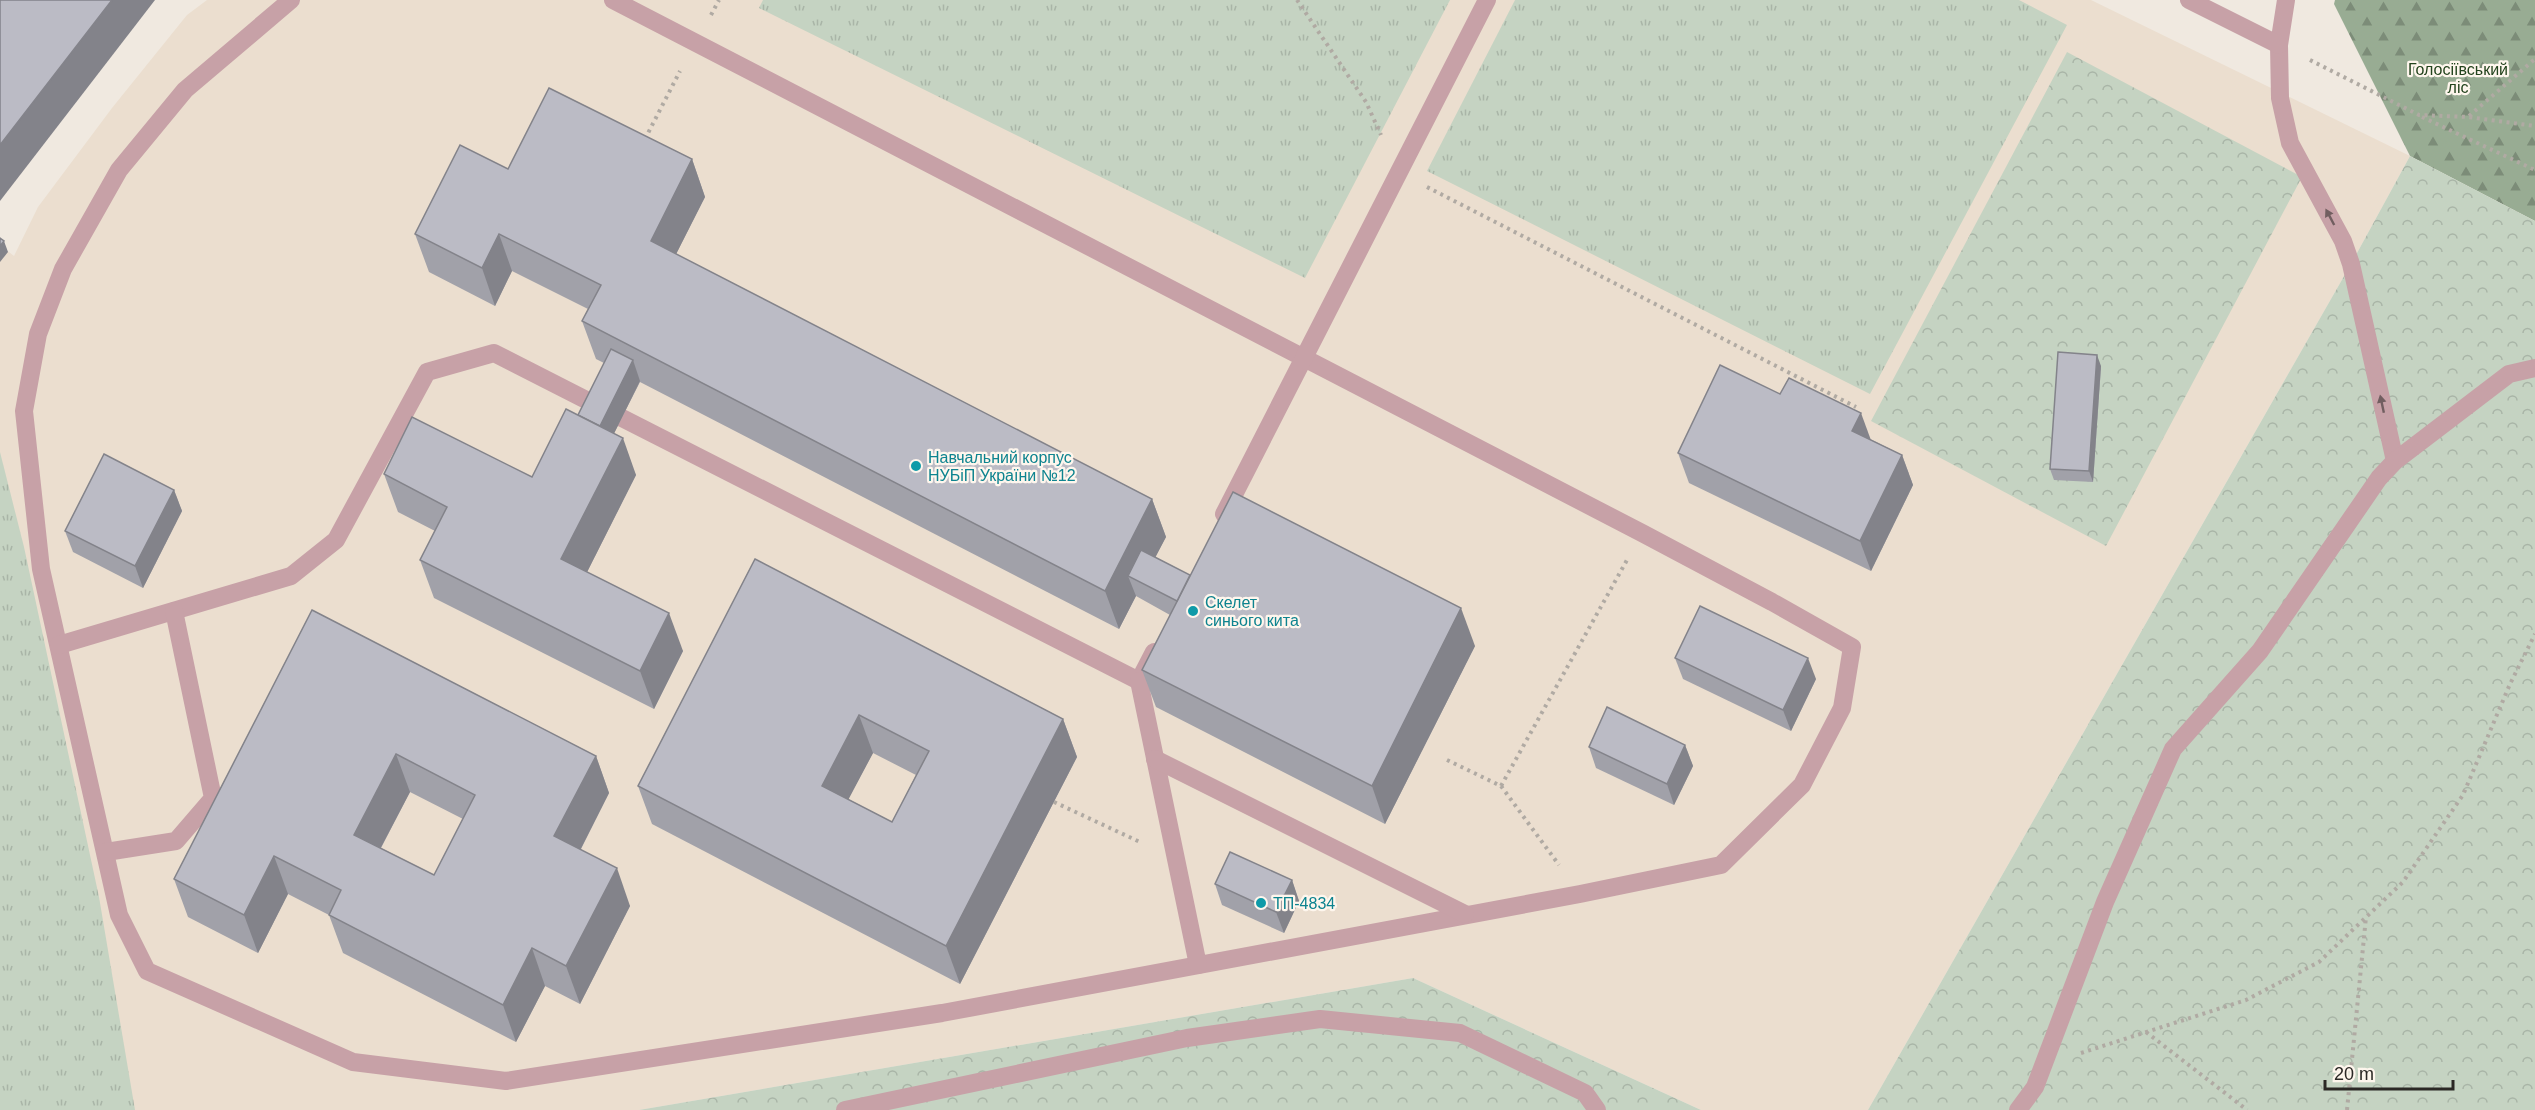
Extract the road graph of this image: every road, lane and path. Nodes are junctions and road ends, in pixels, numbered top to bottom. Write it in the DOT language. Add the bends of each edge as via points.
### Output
graph roads {
  1 [pos="291,0"];
  2 [pos="613,0"];
  3 [pos="1297,0"];
  4 [pos="1487,0"];
  5 [pos="2189,0"];
  6 [pos="2286,0"];
  7 [pos="695,43"];
  8 [pos="2279,45"];
  9 [pos="2535,59"];
  10 [pos="2419,115"];
  11 [pos="2468,117"];
  12 [pos="2535,126"];
  13 [pos="644,141"];
  14 [pos="2535,170"];
  15 [pos="1399,173"];
  16 [pos="1304,358"];
  17 [pos="2535,368"];
  18 [pos="600,407"];
  19 [pos="1856,407"];
  20 [pos="622,418"];
  21 [pos="2395,461"];
  22 [pos="1218,527"];
  23 [pos="1642,534"];
  24 [pos="174,610"];
  25 [pos="1163,634"];
  26 [pos="2535,634"];
  27 [pos="59,645"];
  28 [pos="1139,681"];
  29 [pos="1155,759"];
  30 [pos="1447,760"];
  31 [pos="1501,786"];
  32 [pos="1054,802"];
  33 [pos="106,852"];
  34 [pos="1176,859"];
  35 [pos="1580,894"];
  36 [pos="1465,915"];
  37 [pos="2366,917"];
  38 [pos="1198,965"];
  39 [pos="2146,1032"];
  40 [pos="2043,1065"];
  41 [pos="845,1110"];
  42 [pos="1597,1110"];
  43 [pos="2018,1110"];
  44 [pos="2247,1110"];
  45 [pos="2347,1110"];
  1 -- 27 [label="street" via="185,90 119,170 63,269 38,334 24,411 41,569"];
  2 -- 7 [label="street"];
  3 -- 15 [label="path" via="1366,102"];
  4 -- 15 [label="street"];
  5 -- 8 [label="street"];
  6 -- 8 [label="street"];
  7 -- 13 [label="path"];
  7 -- 16 [label="street"];
  8 -- 10 [label="path"];
  21 -- 8 [label="street, one-way" via="2351,264 2343,241 2290,143 2280,98"];
  9 -- 11 [label="path"];
  10 -- 11 [label="path"];
  10 -- 14 [label="path"];
  11 -- 12 [label="path"];
  15 -- 16 [label="street"];
  15 -- 19 [label="path"];
  16 -- 22 [label="street"];
  16 -- 23 [label="street"];
  17 -- 21 [label="street" via="2509,374"];
  18 -- 24 [label="street" via="494,353 428,372 336,540 291,576"];
  20 -- 28 [label="street"];
  21 -- 40 [label="street" via="2356,510 2260,651 2173,749 2105,902"];
  23 -- 31 [label="path"];
  23 -- 35 [label="street" via="1852,648 1842,708 1802,785 1721,865"];
  24 -- 27 [label="street"];
  24 -- 33 [label="street" via="213,798 176,842"];
  25 -- 28 [label="street"];
  26 -- 37 [label="path" via="2463,795 2403,882"];
  27 -- 33 [label="street"];
  28 -- 29 [label="street"];
  29 -- 34 [label="street"];
  29 -- 36 [label="street"];
  30 -- 31 [label="path"];
  31 -- 35 [label="path"];
  32 -- 34 [label="path"];
  33 -- 38 [label="street" via="118,915 147,971 353,1062 506,1081 942,1013"];
  34 -- 38 [label="street"];
  35 -- 36 [label="street"];
  36 -- 38 [label="street"];
  37 -- 39 [label="path" via="2319,962 2246,1000"];
  37 -- 45 [label="path"];
  39 -- 40 [label="path"];
  39 -- 44 [label="path"];
  40 -- 43 [label="street" via="2035,1087"];
  41 -- 42 [label="street" via="1187,1038 1320,1019 1460,1033 1585,1093"];
}
